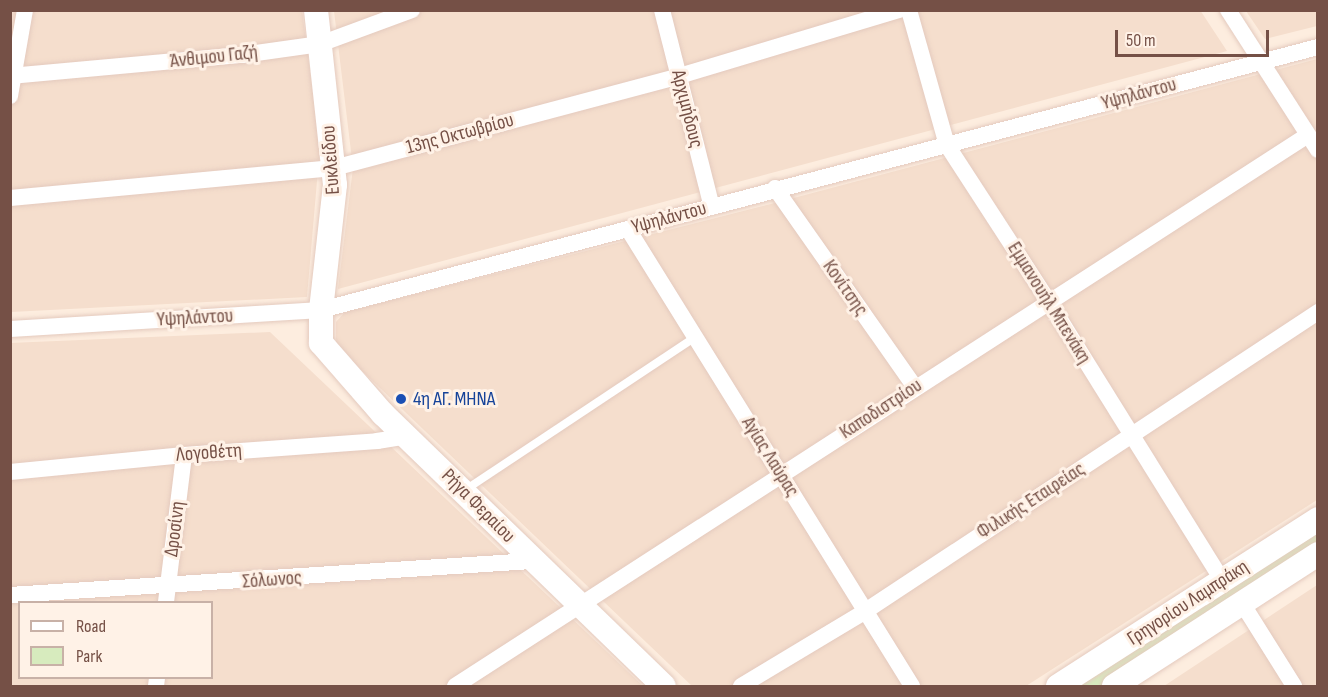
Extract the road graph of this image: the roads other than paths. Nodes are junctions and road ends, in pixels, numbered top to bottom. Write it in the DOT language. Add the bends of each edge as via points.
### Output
graph roads {
  1 [pos="25,10"];
  2 [pos="316,10"];
  3 [pos="412,10"];
  4 [pos="662,10"];
  5 [pos="898,10"];
  6 [pos="909,10"];
  7 [pos="1228,10"];
  8 [pos="320,44"];
  9 [pos="1317,47"];
  10 [pos="1261,62"];
  11 [pos="12,76"];
  12 [pos="679,76"];
  13 [pos="10,96"];
  14 [pos="1308,135"];
  15 [pos="947,145"];
  16 [pos="1317,150"];
  17 [pos="334,168"];
  18 [pos="775,188"];
  19 [pos="10,198"];
  20 [pos="712,207"];
  21 [pos="628,229"];
  22 [pos="1049,302"];
  23 [pos="321,310"];
  24 [pos="1317,312"];
  25 [pos="10,328"];
  26 [pos="694,337"];
  27 [pos="915,387"];
  28 [pos="1131,435"];
  29 [pos="407,436"];
  30 [pos="184,455"];
  31 [pos="10,472"];
  32 [pos="781,473"];
  33 [pos="462,492"];
  34 [pos="1317,519"];
  35 [pos="1317,554"];
  36 [pos="532,561"];
  37 [pos="1223,580"];
  38 [pos="167,595"];
  39 [pos="10,596"];
  40 [pos="1242,603"];
  41 [pos="580,607"];
  42 [pos="864,612"];
  43 [pos="455,687"];
  44 [pos="664,687"];
  45 [pos="741,687"];
  46 [pos="912,687"];
  47 [pos="1058,687"];
  48 [pos="1114,687"];
  49 [pos="1294,687"];
  1 -- 11 [label="street"];
  2 -- 8 [label="street, Ευκλείδου"];
  3 -- 8 [label="street, Άνθιμου Γαζή"];
  4 -- 12 [label="street, Αρχιμήδους"];
  5 -- 12 [label="street, 13ης Οκτωβρίου"];
  6 -- 15 [label="street, Εμμανουήλ Μπενάκη"];
  7 -- 10 [label="street"];
  8 -- 11 [label="street, Άνθιμου Γαζή"];
  8 -- 17 [label="street, Ευκλείδου"];
  9 -- 10 [label="street, Υψηλάντου"];
  10 -- 14 [label="street"];
  10 -- 15 [label="street, Υψηλάντου"];
  11 -- 13 [label="street"];
  12 -- 17 [label="street, 13ης Οκτωβρίου"];
  12 -- 20 [label="street, Αρχιμήδους"];
  14 -- 16 [label="street"];
  14 -- 22 [label="street, Καποδιστρίου"];
  15 -- 18 [label="street, Υψηλάντου"];
  15 -- 22 [label="street, Εμμανουήλ Μπενάκη"];
  17 -- 19 [label="street, 13ης Οκτωβρίου"];
  17 -- 23 [label="street, Ευκλείδου" via="334,205"];
  18 -- 20 [label="street, Υψηλάντου"];
  18 -- 27 [label="street, Κονίτσης"];
  20 -- 21 [label="street, Υψηλάντου"];
  21 -- 23 [label="street, Υψηλάντου"];
  21 -- 26 [label="street, Αγίας Λαύρας"];
  22 -- 27 [label="street, Καποδιστρίου"];
  22 -- 28 [label="street, Εμμανουήλ Μπενάκη"];
  23 -- 25 [label="street, Υψηλάντου"];
  23 -- 29 [label="street, Ρήγα Φεραίου" via="321,336 326,351"];
  24 -- 28 [label="street, Φιλικής Εταιρείας"];
  26 -- 32 [label="street, Αγίας Λαύρας"];
  26 -- 33 [label="lane"];
  27 -- 32 [label="street, Καποδιστρίου"];
  28 -- 37 [label="street, Εμμανουήλ Μπενάκη"];
  28 -- 42 [label="street, Φιλικής Εταιρείας"];
  29 -- 30 [label="street, Λογοθέτη"];
  29 -- 33 [label="street, Ρήγα Φεραίου"];
  30 -- 31 [label="street, Λογοθέτη"];
  30 -- 38 [label="street, Δροσίνη"];
  32 -- 41 [label="street, Καποδιστρίου"];
  32 -- 42 [label="street, Αγίας Λαύρας"];
  33 -- 36 [label="street, Ρήγα Φεραίου"];
  34 -- 37 [label="street, Γρηγορίου Λαμπράκη"];
  35 -- 40 [label="street, Γρηγορίου Λαμπράκη"];
  36 -- 38 [label="street, Σόλωνος"];
  36 -- 41 [label="street, Ρήγα Φεραίου"];
  37 -- 47 [label="street, Γρηγορίου Λαμπράκη"];
  38 -- 39 [label="street, Σόλωνος"];
  40 -- 48 [label="street, Γρηγορίου Λαμπράκη"];
  40 -- 49 [label="street"];
  41 -- 43 [label="street, Καποδιστρίου"];
  41 -- 44 [label="street, Ρήγα Φεραίου"];
  42 -- 45 [label="street, Φιλικής Εταιρείας"];
  42 -- 46 [label="street, Αγίας Λαύρας"];
}
